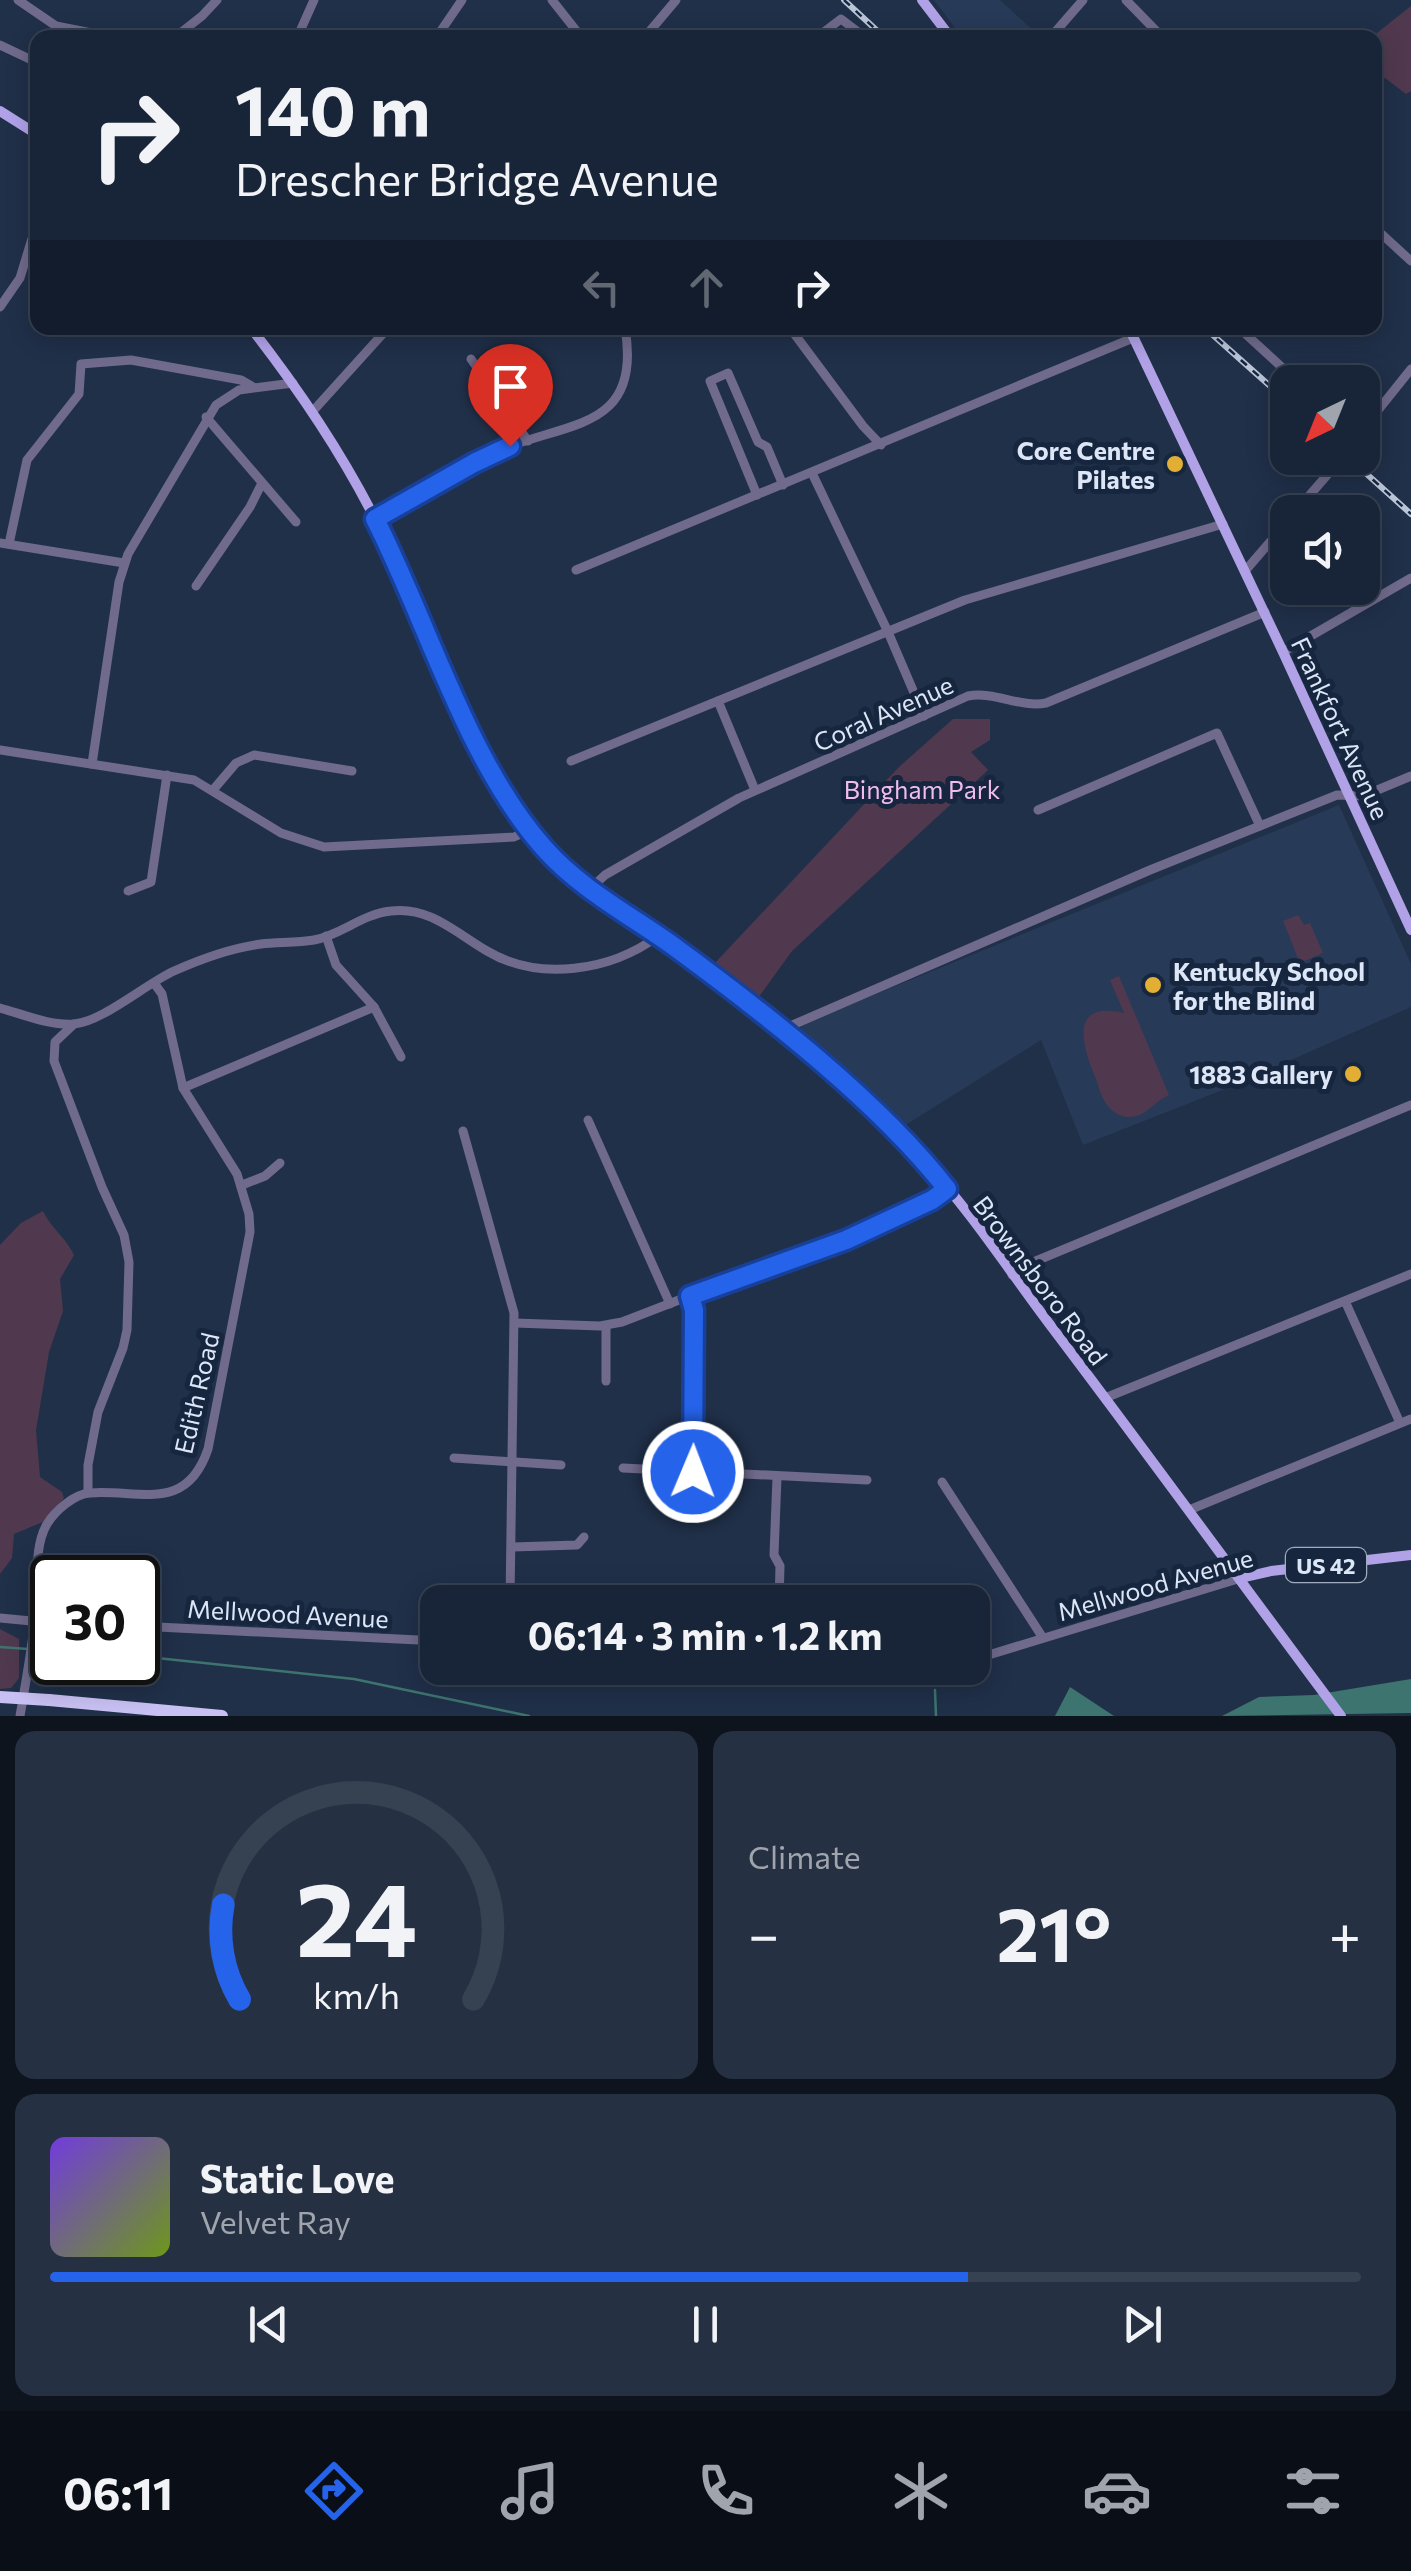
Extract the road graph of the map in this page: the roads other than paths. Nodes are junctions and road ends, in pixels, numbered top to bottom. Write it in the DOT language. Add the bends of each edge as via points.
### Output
graph roads {
  1 [pos="18,0"];
  2 [pos="216,0"];
  3 [pos="314,0"];
  4 [pos="462,0"];
  5 [pos="552,0"];
  6 [pos="676,0"];
  7 [pos="922,0"];
  8 [pos="1083,0"];
  9 [pos="1126,0"];
  10 [pos="76,30"];
  11 [pos="184,30"];
  12 [pos="301,30"];
  13 [pos="441,30"];
  14 [pos="576,30"];
  15 [pos="651,30"];
  16 [pos="826,30"];
  17 [pos="856,30"];
  18 [pos="945,30"];
  19 [pos="1057,30"];
  20 [pos="1155,30"];
  21 [pos="0,46"];
  22 [pos="30,59"];
  23 [pos="0,111"];
  24 [pos="30,129"];
  25 [pos="1382,234"];
  26 [pos="30,245"];
  27 [pos="1411,261"];
  28 [pos="0,307"];
  29 [pos="257,335"];
  30 [pos="382,335"];
  31 [pos="626,335"];
  32 [pos="795,335"];
  33 [pos="1127,335"];
  34 [pos="1132,335"];
  35 [pos="1247,335"];
  36 [pos="472,359"];
  37 [pos="1279,365"];
  38 [pos="1411,369"];
  39 [pos="293,383"];
  40 [pos="253,387"];
  41 [pos="1380,409"];
  42 [pos="312,411"];
  43 [pos="206,417"];
  44 [pos="528,441"];
  45 [pos="881,445"];
  46 [pos="812,473"];
  47 [pos="1327,475"];
  48 [pos="262,483"];
  49 [pos="783,484"];
  50 [pos="757,495"];
  51 [pos="1310,495"];
  52 [pos="375,519"];
  53 [pos="296,522"];
  54 [pos="1223,524"];
  55 [pos="1270,542"];
  56 [pos="4,543"];
  57 [pos="124,563"];
  58 [pos="576,570"];
  59 [pos="1245,570"];
  60 [pos="1411,578"];
  61 [pos="196,586"];
  62 [pos="1265,612"];
  63 [pos="888,632"];
  64 [pos="1283,652"];
  65 [pos="718,701"];
  66 [pos="924,716"];
  67 [pos="0,750"];
  68 [pos="571,761"];
  69 [pos="92,764"];
  70 [pos="352,771"];
  71 [pos="167,775"];
  72 [pos="1411,776"];
  73 [pos="214,790"];
  74 [pos="755,790"];
  75 [pos="1350,796"];
  76 [pos="1038,810"];
  77 [pos="1260,826"];
  78 [pos="530,830"];
  79 [pos="590,889"];
  80 [pos="128,892"];
  81 [pos="1411,930"];
  82 [pos="326,936"];
  83 [pos="658,936"];
  84 [pos="154,983"];
  85 [pos="374,1007"];
  86 [pos="0,1008"];
  87 [pos="74,1024"];
  88 [pos="781,1030"];
  89 [pos="401,1057"];
  90 [pos="183,1088"];
  91 [pos="1411,1105"];
  92 [pos="588,1120"];
  93 [pos="462,1131"];
  94 [pos="280,1162"];
  95 [pos="242,1185"];
  96 [pos="947,1189"];
  97 [pos="1411,1274"];
  98 [pos="1012,1276"];
  99 [pos="690,1296"];
  100 [pos="1345,1301"];
  101 [pos="670,1304"];
  102 [pos="515,1324"];
  103 [pos="606,1326"];
  104 [pos="606,1380"];
  105 [pos="1105,1398"];
  106 [pos="1411,1419"];
  107 [pos="1400,1423"];
  108 [pos="454,1458"];
  109 [pos="513,1462"];
  110 [pos="561,1465"];
  111 [pos="623,1468"];
  112 [pos="693,1472"];
  113 [pos="777,1477"];
  114 [pos="867,1480"];
  115 [pos="942,1482"];
  116 [pos="88,1492"];
  117 [pos="1189,1510"];
  118 [pos="584,1537"];
  119 [pos="512,1547"];
  120 [pos="41,1555"];
  121 [pos="1411,1556"];
  122 [pos="1241,1578"];
  123 [pos="511,1585"];
  124 [pos="779,1585"];
  125 [pos="0,1618"];
  126 [pos="30,1623"];
  127 [pos="160,1627"];
  128 [pos="1043,1638"];
  129 [pos="420,1640"];
  130 [pos="990,1654"];
  131 [pos="30,1656"];
  132 [pos="0,1697"];
  133 [pos="20,1716"];
  134 [pos="222,1716"];
  135 [pos="1341,1716"];
  1 -- 10 [label="street" via="56,26"];
  2 -- 11 [label="street"];
  3 -- 12 [label="street"];
  4 -- 13 [label="street"];
  5 -- 14 [label="street"];
  6 -- 15 [label="street"];
  7 -- 18 [label="main road"];
  8 -- 19 [label="street"];
  9 -- 20 [label="street"];
  16 -- 17 [label="street" via="841,18"];
  21 -- 22 [label="street"];
  23 -- 24 [label="main road"];
  25 -- 27 [label="street"];
  26 -- 28 [label="street" via="20,278"];
  29 -- 39 [label="main road, Brownsboro Road / US 42"];
  30 -- 42 [label="street"];
  31 -- 44 [label="street" via="627,373 610,404 567,431"];
  32 -- 45 [label="street"];
  33 -- 45 [label="street"];
  34 -- 54 [label="main road, Frankfort Avenue"];
  35 -- 37 [label="street"];
  36 -- 44 [label="street"];
  38 -- 41 [label="street"];
  39 -- 40 [label="street"];
  39 -- 42 [label="main road, Brownsboro Road / US 42"];
  40 -- 43 [label="street" via="224,398"];
  40 -- 56 [label="street" via="131,360 81,364 79,394 27,460"];
  42 -- 52 [label="main road, Brownsboro Road / US 42"];
  43 -- 48 [label="street"];
  43 -- 57 [label="street"];
  44 -- 52 [label="street"];
  45 -- 46 [label="street"];
  46 -- 49 [label="street"];
  46 -- 63 [label="street"];
  47 -- 51 [label="street"];
  48 -- 53 [label="street"];
  48 -- 61 [label="street"];
  49 -- 50 [label="street"];
  49 -- 50 [label="street" via="728,373 710,381"];
  50 -- 58 [label="street"];
  52 -- 78 [label="main road, Brownsboro Road / US 42" via="489,766"];
  54 -- 59 [label="main road, Frankfort Avenue"];
  54 -- 63 [label="street" via="1002,588"];
  55 -- 59 [label="street"];
  56 -- 57 [label="street"];
  57 -- 69 [label="street"];
  59 -- 62 [label="main road, Frankfort Avenue"];
  60 -- 64 [label="street"];
  62 -- 64 [label="main road, Frankfort Avenue"];
  62 -- 66 [label="street, Coral Avenue" via="1035,707 975,694"];
  63 -- 65 [label="street"];
  63 -- 66 [label="street"];
  64 -- 75 [label="main road, Frankfort Avenue"];
  65 -- 68 [label="street"];
  65 -- 74 [label="street"];
  66 -- 74 [label="street, Coral Avenue"];
  67 -- 69 [label="street"];
  69 -- 71 [label="street"];
  70 -- 73 [label="street" via="254,755 236,762"];
  71 -- 73 [label="street"];
  71 -- 80 [label="street" via="151,882"];
  72 -- 75 [label="street"];
  73 -- 78 [label="street" via="281,833 324,846 514,838"];
  74 -- 79 [label="street, Coral Avenue"];
  75 -- 77 [label="street" via="1337,795"];
  75 -- 81 [label="main road, Frankfort Avenue"];
  76 -- 77 [label="street" via="1217,733"];
  77 -- 88 [label="street"];
  78 -- 79 [label="main road, Brownsboro Road / US 42"];
  79 -- 83 [label="main road, Brownsboro Road / US 42"];
  82 -- 83 [label="street" via="377,914 414,911 504,960 555,969 596,965"];
  82 -- 84 [label="street" via="232,950"];
  82 -- 85 [label="street" via="336,966"];
  83 -- 88 [label="main road, Brownsboro Road / US 42"];
  84 -- 87 [label="street"];
  84 -- 90 [label="street, Edith Road"];
  85 -- 89 [label="street"];
  85 -- 90 [label="street"];
  86 -- 87 [label="street"];
  87 -- 116 [label="street" via="55,1042 54,1060 129,1262 127,1330 98,1412"];
  88 -- 96 [label="main road, Brownsboro Road / US 42" via="868,1106"];
  90 -- 95 [label="street, Edith Road"];
  91 -- 98 [label="street"];
  92 -- 101 [label="street"];
  93 -- 102 [label="street"];
  94 -- 95 [label="street"];
  95 -- 116 [label="street, Edith Road" via="250,1232 204,1461 188,1482 169,1492"];
  96 -- 98 [label="main road, Brownsboro Road / US 42"];
  96 -- 99 [label="street" via="853,1236"];
  97 -- 100 [label="street"];
  98 -- 105 [label="main road, Brownsboro Road / US 42"];
  99 -- 101 [label="street"];
  99 -- 112 [label="street"];
  100 -- 105 [label="street"];
  100 -- 107 [label="street"];
  101 -- 103 [label="street"];
  102 -- 103 [label="street"];
  102 -- 109 [label="street"];
  103 -- 104 [label="street"];
  105 -- 117 [label="main road, Brownsboro Road / US 42"];
  106 -- 107 [label="street"];
  107 -- 117 [label="street"];
  108 -- 109 [label="street"];
  109 -- 110 [label="street"];
  109 -- 119 [label="street"];
  111 -- 112 [label="street"];
  112 -- 113 [label="street"];
  113 -- 114 [label="street"];
  113 -- 124 [label="street"];
  115 -- 128 [label="street"];
  116 -- 120 [label="street" via="56,1512 44,1530"];
  117 -- 122 [label="main road, Brownsboro Road / US 42"];
  118 -- 119 [label="street" via="577,1544"];
  119 -- 123 [label="street"];
  121 -- 122 [label="main road, Mellwood Avenue / US 42"];
  122 -- 128 [label="street, Mellwood Avenue"];
  122 -- 135 [label="main road, US 42"];
  125 -- 126 [label="street"];
  127 -- 129 [label="street, Mellwood Avenue"];
  128 -- 130 [label="street, Mellwood Avenue"];
  131 -- 133 [label="street"];
  132 -- 134 [label="highway, bridge"];
}
